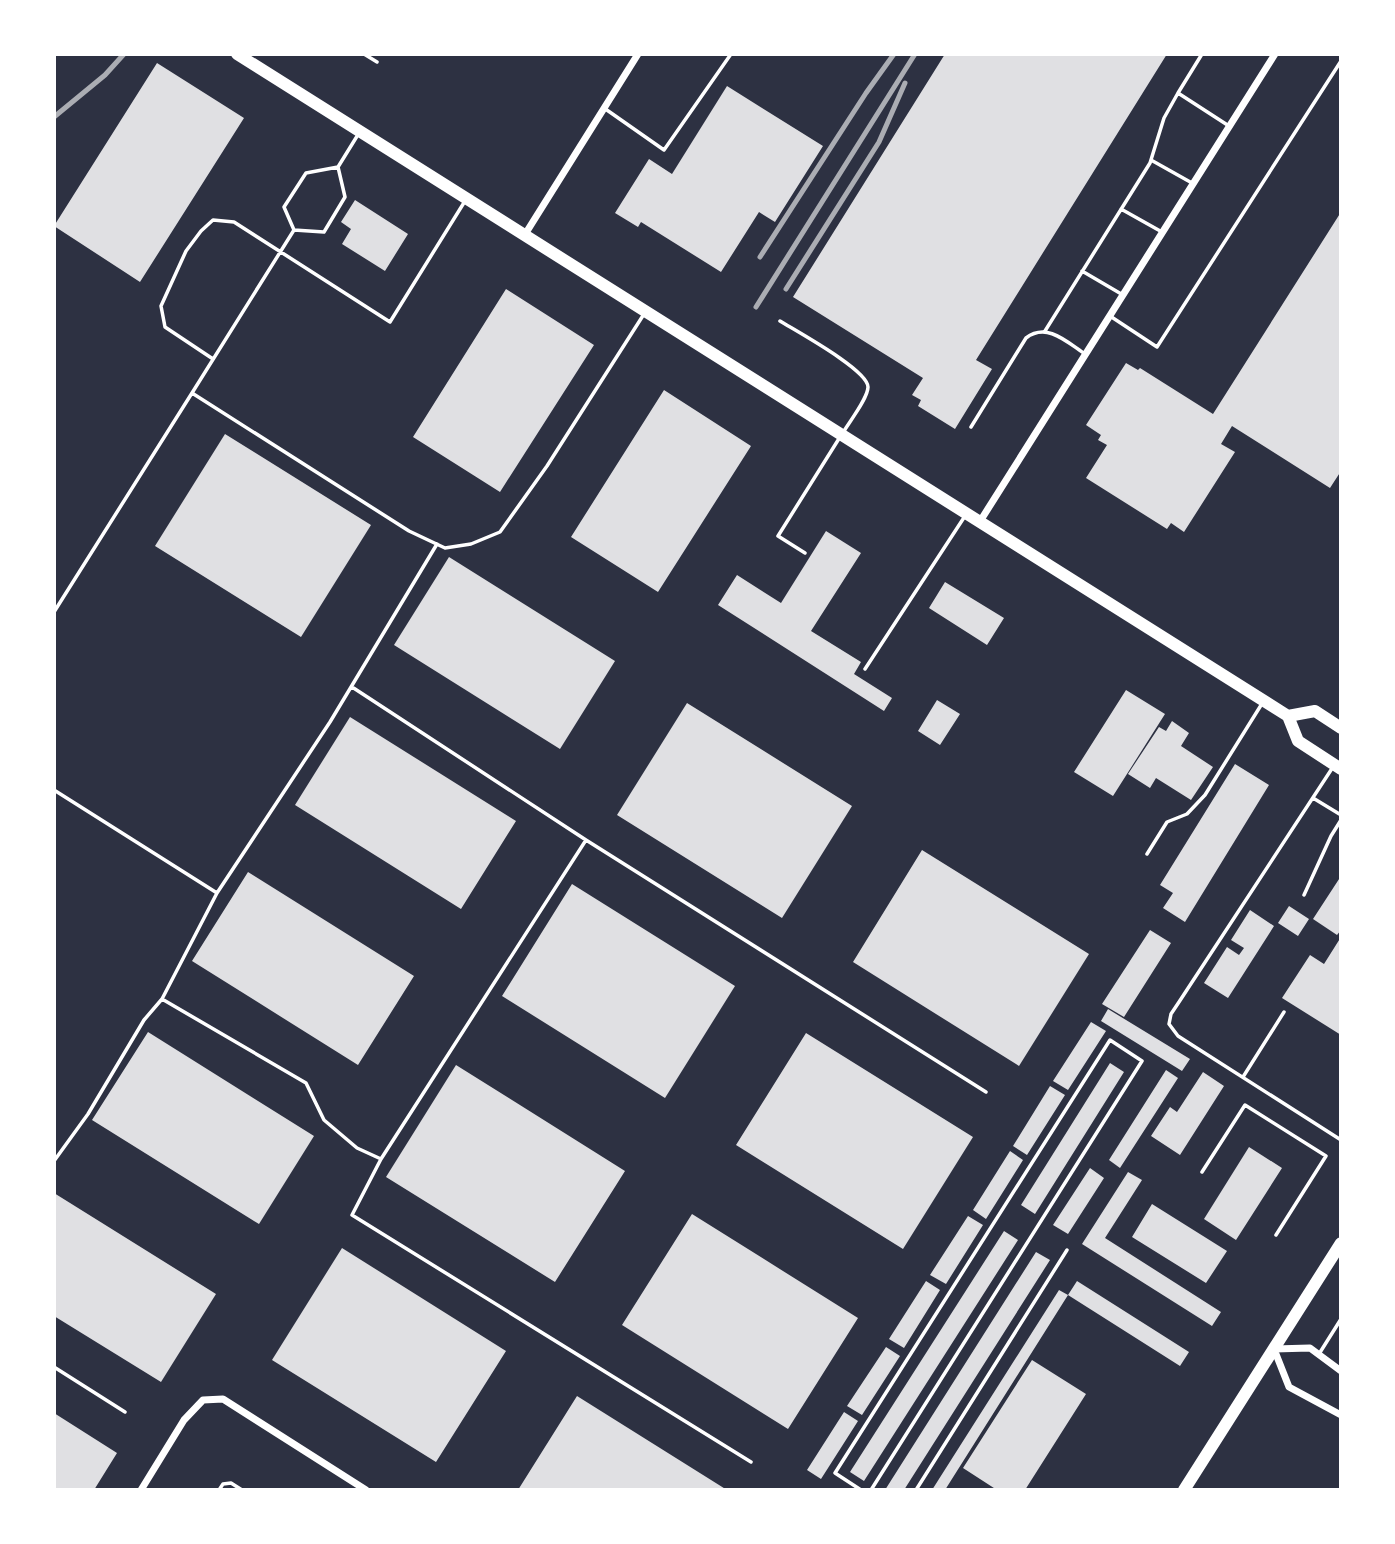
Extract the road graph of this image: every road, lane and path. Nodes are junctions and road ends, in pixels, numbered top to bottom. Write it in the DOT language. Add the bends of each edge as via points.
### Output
graph roads {
  1 [pos="237,54"];
  2 [pos="364,54"];
  3 [pos="638,54"];
  4 [pos="731,54"];
  5 [pos="1202,54"];
  6 [pos="1275,54"];
  7 [pos="1341,61"];
  8 [pos="377,62"];
  9 [pos="1178,93"];
  10 [pos="604,108"];
  11 [pos="1229,126"];
  12 [pos="360,132"];
  13 [pos="1152,160"];
  14 [pos="338,167"];
  15 [pos="1193,184"];
  16 [pos="467,199"];
  17 [pos="1121,209"];
  18 [pos="294,230"];
  19 [pos="1162,233"];
  20 [pos="524,236"];
  21 [pos="280,253"];
  22 [pos="1082,271"];
  23 [pos="1123,295"];
  24 [pos="645,312"];
  25 [pos="1110,316"];
  26 [pos="780,321"];
  27 [pos="1045,331"];
  28 [pos="1086,354"];
  29 [pos="213,359"];
  30 [pos="192,393"];
  31 [pos="971,427"];
  32 [pos="841,435"];
  33 [pos="966,514"];
  34 [pos="979,523"];
  35 [pos="437,544"];
  36 [pos="805,553"];
  37 [pos="54,612"];
  38 [pos="865,669"];
  39 [pos="352,687"];
  40 [pos="1264,700"];
  41 [pos="1288,716"];
  42 [pos="1341,727"];
  43 [pos="1338,767"];
  44 [pos="54,790"];
  45 [pos="1313,798"];
  46 [pos="1341,818"];
  47 [pos="586,840"];
  48 [pos="1147,854"];
  49 [pos="217,893"];
  50 [pos="1304,895"];
  51 [pos="162,999"];
  52 [pos="1284,1012"];
  53 [pos="1243,1077"];
  54 [pos="986,1092"];
  55 [pos="1341,1140"];
  56 [pos="382,1159"];
  57 [pos="54,1161"];
  58 [pos="1202,1172"];
  59 [pos="1276,1235"];
  60 [pos="1341,1243"];
  61 [pos="1067,1250"];
  62 [pos="1341,1319"];
  63 [pos="1274,1349"];
  64 [pos="1319,1354"];
  65 [pos="54,1367"];
  66 [pos="1341,1371"];
  67 [pos="125,1412"];
  68 [pos="1341,1415"];
  69 [pos="751,1462"];
  70 [pos="141,1490"];
  71 [pos="219,1490"];
  72 [pos="242,1490"];
  73 [pos="366,1490"];
  74 [pos="861,1490"];
  75 [pos="871,1490"];
  76 [pos="916,1490"];
  77 [pos="1184,1490"];
  1 -- 12 [label="main road"];
  2 -- 8 [label="lane"];
  3 -- 10 [label="street"];
  4 -- 10 [label="lane" via="664,150"];
  5 -- 9 [label="lane"];
  6 -- 11 [label="street"];
  7 -- 25 [label="lane" via="1157,347"];
  9 -- 11 [label="lane"];
  9 -- 13 [label="lane" via="1164,118"];
  10 -- 20 [label="street"];
  11 -- 15 [label="street"];
  12 -- 14 [label="lane"];
  12 -- 16 [label="main road"];
  13 -- 15 [label="lane"];
  13 -- 17 [label="lane"];
  14 -- 18 [label="lane" via="306,173 284,207"];
  14 -- 18 [label="lane" via="345,197 324,232"];
  15 -- 19 [label="street"];
  16 -- 20 [label="main road"];
  16 -- 21 [label="lane" via="390,323"];
  17 -- 19 [label="lane"];
  17 -- 22 [label="lane"];
  18 -- 21 [label="lane"];
  19 -- 23 [label="street"];
  20 -- 24 [label="main road"];
  21 -- 29 [label="lane"];
  21 -- 29 [label="lane" via="234,222 213,220 187,251 161,306 165,327"];
  22 -- 23 [label="lane"];
  22 -- 27 [label="lane"];
  23 -- 25 [label="street"];
  24 -- 32 [label="main road"];
  24 -- 35 [label="lane" via="500,532 471,544 445,548"];
  25 -- 28 [label="street"];
  26 -- 32 [label="lane" via="843,361 868,384"];
  27 -- 28 [label="lane"];
  27 -- 31 [label="lane" via="1026,338"];
  28 -- 34 [label="street"];
  29 -- 30 [label="lane"];
  30 -- 35 [label="lane" via="409,531"];
  30 -- 37 [label="lane"];
  32 -- 33 [label="main road"];
  32 -- 36 [label="lane" via="778,536"];
  33 -- 34 [label="main road"];
  33 -- 38 [label="lane"];
  34 -- 40 [label="main road"];
  35 -- 39 [label="lane"];
  39 -- 47 [label="lane"];
  39 -- 49 [label="lane"];
  40 -- 41 [label="main road"];
  40 -- 48 [label="lane" via="1205,795 1187,814 1167,822"];
  41 -- 42 [label="main road" via="1315,711"];
  41 -- 43 [label="main road" via="1298,741"];
  43 -- 45 [label="lane"];
  44 -- 49 [label="lane"];
  45 -- 46 [label="lane"];
  45 -- 53 [label="lane" via="1171,1014 1169,1024 1178,1036"];
  46 -- 50 [label="lane"];
  47 -- 54 [label="lane"];
  47 -- 56 [label="lane"];
  49 -- 51 [label="lane"];
  51 -- 56 [label="lane" via="306,1083 324,1120 357,1148"];
  51 -- 57 [label="lane"];
  52 -- 53 [label="lane"];
  53 -- 55 [label="lane"];
  56 -- 69 [label="lane" via="352,1214"];
  58 -- 59 [label="lane" via="1245,1105 1326,1156"];
  60 -- 63 [label="main road"];
  61 -- 76 [label="lane"];
  62 -- 64 [label="lane"];
  63 -- 64 [label="street" via="1310,1348"];
  63 -- 68 [label="street" via="1289,1387"];
  63 -- 77 [label="main road"];
  64 -- 66 [label="street"];
  65 -- 67 [label="lane"];
  70 -- 73 [label="street" via="184,1420 203,1401 223,1399"];
  71 -- 72 [label="lane" via="231,1483"];
  74 -- 75 [label="lane" via="835,1473 1110,1041 1142,1061"];
}
